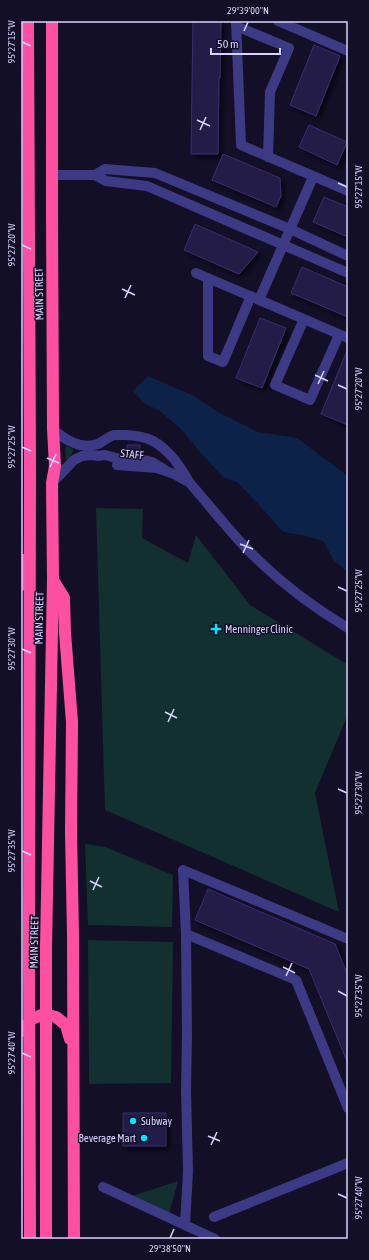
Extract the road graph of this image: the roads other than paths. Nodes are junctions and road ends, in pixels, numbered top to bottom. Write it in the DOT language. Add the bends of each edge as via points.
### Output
graph roads {
  1 [pos="28,21"];
  2 [pos="52,21"];
  3 [pos="278,21"];
  4 [pos="236,24"];
  5 [pos="348,51"];
  6 [pos="268,157"];
  7 [pos="52,175"];
  8 [pos="95,175"];
  9 [pos="313,177"];
  10 [pos="348,191"];
  11 [pos="290,229"];
  12 [pos="284,244"];
  13 [pos="348,256"];
  14 [pos="196,273"];
  15 [pos="348,273"];
  16 [pos="208,278"];
  17 [pos="255,298"];
  18 [pos="304,319"];
  19 [pos="344,336"];
  20 [pos="53,429"];
  21 [pos="95,452"];
  22 [pos="30,467"];
  23 [pos="189,482"];
  24 [pos="52,483"];
  25 [pos="53,579"];
  26 [pos="21,585"];
  27 [pos="348,628"];
  28 [pos="186,934"];
  29 [pos="348,939"];
  30 [pos="21,1031"];
  31 [pos="74,1052"];
  32 [pos="348,1108"];
  33 [pos="348,1163"];
  34 [pos="103,1187"];
  35 [pos="214,1217"];
  36 [pos="185,1225"];
  37 [pos="30,1239"];
  38 [pos="46,1239"];
  39 [pos="74,1239"];
  40 [pos="215,1239"];
  1 -- 22 [label="highway, MAIN STREET"];
  2 -- 7 [label="highway, MAIN STREET"];
  3 -- 5 [label="lane"];
  4 -- 6 [label="lane" via="241,145"];
  4 -- 6 [label="lane" via="289,48 270,92"];
  6 -- 9 [label="lane"];
  7 -- 8 [label="lane"];
  7 -- 20 [label="highway, MAIN STREET"];
  8 -- 11 [label="lane" via="106,169 155,173"];
  8 -- 12 [label="lane" via="106,181 147,186"];
  9 -- 10 [label="lane"];
  9 -- 11 [label="lane"];
  11 -- 12 [label="lane"];
  11 -- 13 [label="lane"];
  12 -- 15 [label="lane"];
  12 -- 17 [label="lane"];
  14 -- 16 [label="lane"];
  16 -- 17 [label="lane"];
  16 -- 17 [label="lane" via="208,356 223,362"];
  17 -- 18 [label="lane"];
  18 -- 19 [label="lane"];
  18 -- 19 [label="lane" via="275,385 310,400"];
  20 -- 21 [label="lane" via="64,438"];
  20 -- 24 [label="highway, MAIN STREET" via="55,466"];
  21 -- 23 [label="lane, STAFF" via="103,460 117,465 165,470"];
  21 -- 23 [label="lane" via="107,438 117,435 149,439 162,446"];
  21 -- 24 [label="lane" via="77,458"];
  22 -- 26 [label="highway"];
  22 -- 37 [label="highway, MAIN STREET, bridge"];
  23 -- 27 [label="lane" via="266,567 285,584"];
  24 -- 25 [label="highway, MAIN STREET"];
  25 -- 31 [label="highway" via="64,598 72,722"];
  25 -- 38 [label="highway, MAIN STREET, bridge" via="46,948"];
  28 -- 29 [label="lane" via="183,870"];
  28 -- 32 [label="lane" via="296,980"];
  28 -- 36 [label="lane" via="188,1171"];
  30 -- 31 [label="highway" via="32,1019 44,1014 56,1017 66,1025"];
  31 -- 39 [label="highway"];
  33 -- 35 [label="lane"];
  34 -- 36 [label="lane"];
  36 -- 40 [label="lane"];
}
